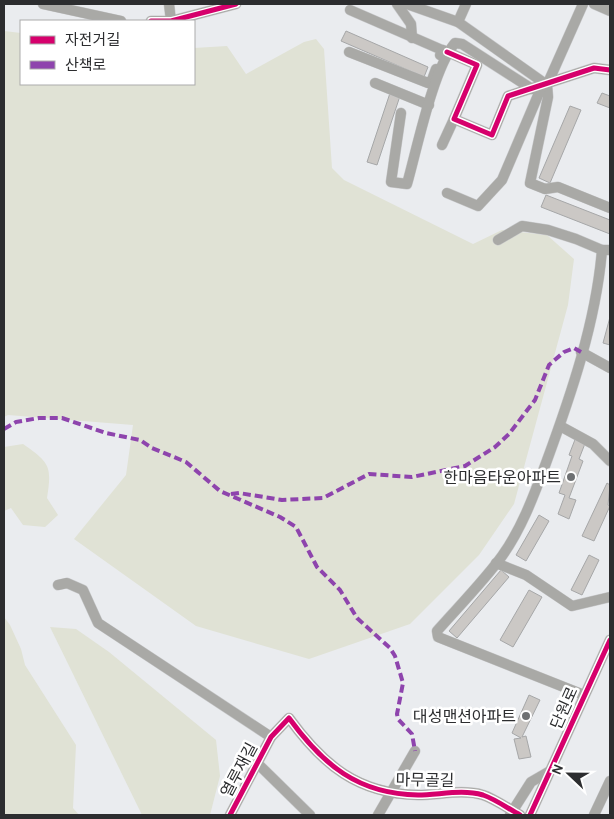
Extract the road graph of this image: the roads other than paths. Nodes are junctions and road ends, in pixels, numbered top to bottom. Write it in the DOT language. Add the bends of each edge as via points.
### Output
graph roads {
  1 [pos="43,4"];
  2 [pos="169,4"];
  3 [pos="236,4"];
  4 [pos="397,4"];
  5 [pos="406,4"];
  6 [pos="466,4"];
  7 [pos="583,4"];
  8 [pos="594,4"];
  9 [pos="350,10"];
  10 [pos="610,11"];
  11 [pos="116,20"];
  12 [pos="171,20"];
  13 [pos="175,20"];
  14 [pos="458,22"];
  15 [pos="412,38"];
  16 [pos="445,51"];
  17 [pos="349,52"];
  18 [pos="610,70"];
  19 [pos="375,84"];
  20 [pos="541,87"];
  21 [pos="429,105"];
  22 [pos="401,113"];
  23 [pos="454,119"];
  24 [pos="442,145"];
  25 [pos="447,192"];
  26 [pos="610,208"];
  27 [pos="498,240"];
  28 [pos="606,250"];
  29 [pos="581,352"];
  30 [pos="610,368"];
  31 [pos="560,426"];
  32 [pos="610,461"];
  33 [pos="496,563"];
  34 [pos="58,585"];
  35 [pos="610,597"];
  36 [pos="610,640"];
  37 [pos="584,695"];
  38 [pos="271,737"];
  39 [pos="415,751"];
  40 [pos="256,762"];
  41 [pos="550,770"];
  42 [pos="610,781"];
  43 [pos="392,793"];
  44 [pos="514,814"];
  45 [pos="230,815"];
  46 [pos="310,815"];
  47 [pos="378,815"];
  48 [pos="530,815"];
  49 [pos="594,815"];
  1 -- 11 [label="street"];
  2 -- 12 [label="street"];
  3 -- 13 [label="street"];
  4 -- 15 [label="street" via="412,24"];
  5 -- 14 [label="street"];
  6 -- 14 [label="street"];
  7 -- 20 [label="street"];
  8 -- 10 [label="street"];
  9 -- 15 [label="street"];
  14 -- 20 [label="street"];
  15 -- 16 [label="street"];
  16 -- 17 [label="street" via="428,83"];
  16 -- 20 [label="street" via="455,43 462,44"];
  16 -- 21 [label="street"];
  16 -- 23 [label="street" via="477,66"];
  18 -- 20 [label="street" via="594,68"];
  19 -- 21 [label="street"];
  20 -- 23 [label="street" via="508,96 492,135"];
  20 -- 25 [label="street" via="502,180 478,206"];
  20 -- 26 [label="street" via="548,97 530,183 545,189 558,187"];
  21 -- 22 [label="street" via="407,184 391,182"];
  23 -- 24 [label="street"];
  27 -- 28 [label="street" via="522,226"];
  28 -- 29 [label="street"];
  29 -- 30 [label="street"];
  29 -- 31 [label="street"];
  31 -- 32 [label="street" via="593,444"];
  31 -- 33 [label="street" via="529,508"];
  33 -- 35 [label="street" via="526,575 572,606"];
  33 -- 37 [label="street" via="437,631 438,636"];
  34 -- 38 [label="street" via="67,583 83,590 98,623"];
  36 -- 37 [label="street, 단원로"];
  37 -- 41 [label="street, 단원로"];
  38 -- 40 [label="street, 열루재길"];
  38 -- 43 [label="street, 마무골길" via="289,718 310,747 334,767 359,783"];
  39 -- 43 [label="street, 마무골길"];
  40 -- 45 [label="street, 열루재길"];
  40 -- 46 [label="street"];
  41 -- 44 [label="street" via="531,782"];
  41 -- 48 [label="street, 단원로"];
  42 -- 49 [label="street"];
  43 -- 44 [label="street, 마무골길" via="483,795"];
  43 -- 47 [label="street, 마무골길"];
}
